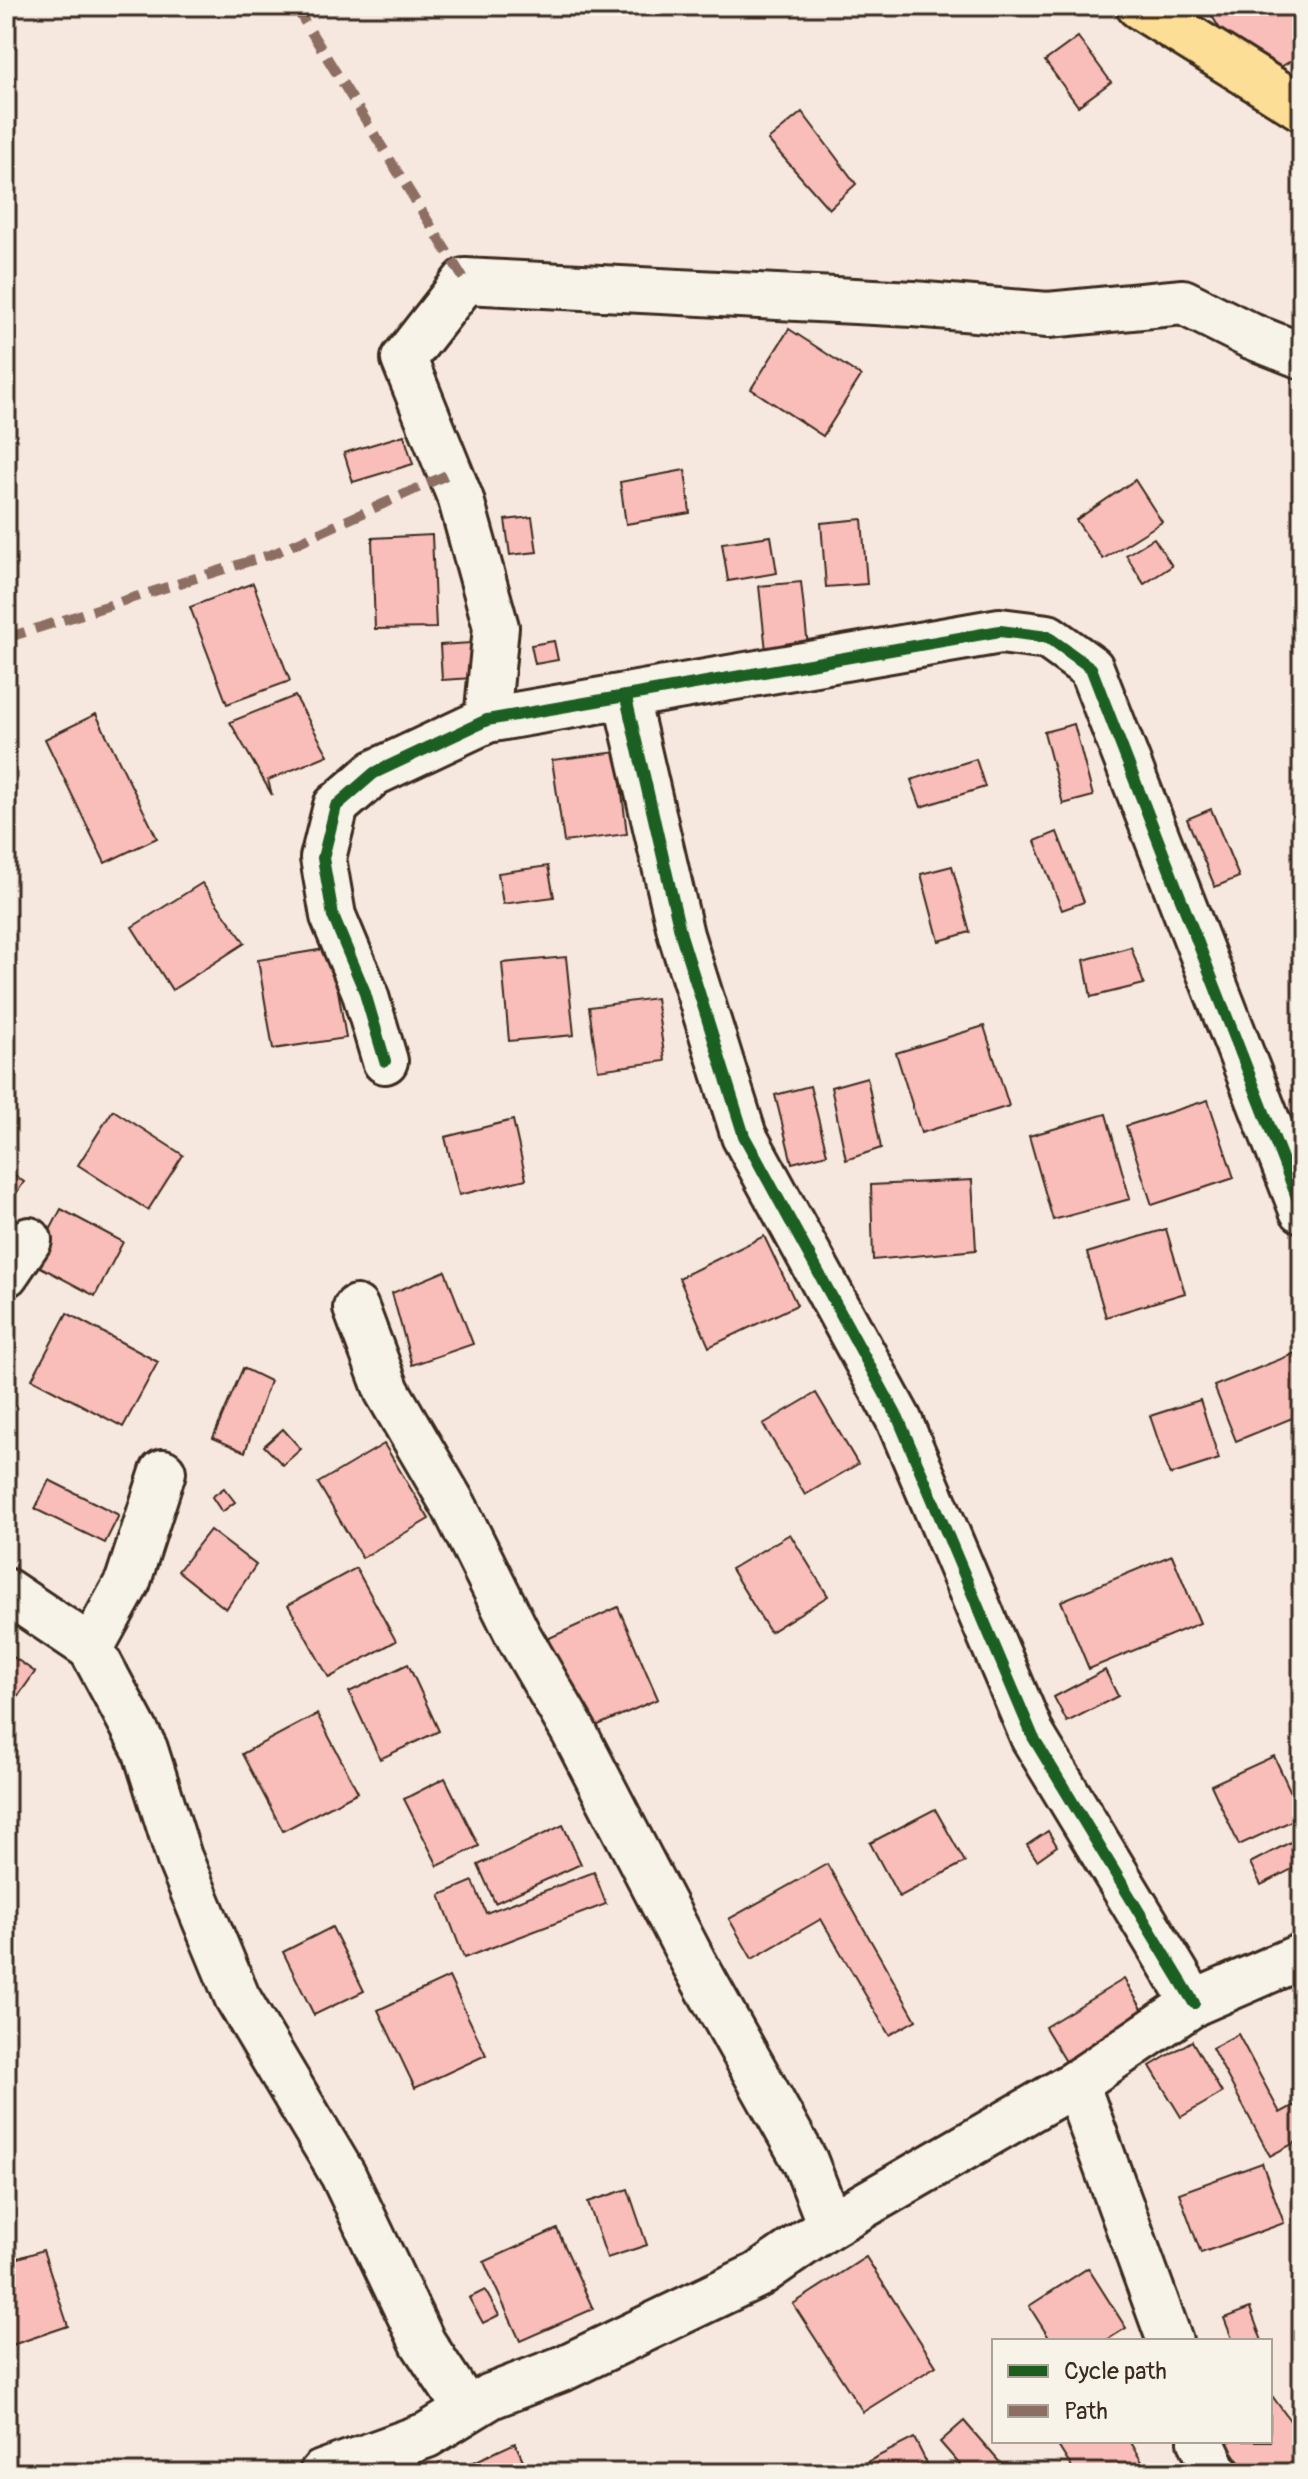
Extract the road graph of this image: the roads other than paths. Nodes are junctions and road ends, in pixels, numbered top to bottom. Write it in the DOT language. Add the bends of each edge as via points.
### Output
graph roads {
  1 [pos="1139,6"];
  2 [pos="1302,108"];
  3 [pos="1302,356"];
  4 [pos="626,698"];
  5 [pos="487,720"];
  6 [pos="385,1061"];
  7 [pos="1302,1210"];
  8 [pos="356,1308"];
  9 [pos="163,1472"];
  10 [pos="6,1591"];
  11 [pos="91,1648"];
  12 [pos="1302,1956"];
  13 [pos="1194,2003"];
  14 [pos="1076,2083"];
  15 [pos="830,2225"];
  16 [pos="1169,2339"];
  17 [pos="467,2410"];
  18 [pos="1202,2443"];
  19 [pos="322,2473"];
  20 [pos="1216,2473"];
  1 -- 2 [label="highway"];
  3 -- 5 [label="street" via="1183,302 1048,315 465,281 404,359 461,500 496,627"];
  4 -- 5 [label="street"];
  4 -- 7 [label="street" via="1000,631 1048,637 1091,668"];
  4 -- 13 [label="street" via="681,935 744,1136 899,1420 1033,1737"];
  5 -- 6 [label="street" via="374,773 336,806 323,858 333,916 364,990"];
  8 -- 15 [label="street" via="387,1391 454,1506 519,1637 805,2161"];
  9 -- 11 [label="street" via="128,1581"];
  10 -- 11 [label="street"];
  11 -- 17 [label="street" via="145,1749 179,1857 237,1997 343,2175 423,2343"];
  12 -- 13 [label="street"];
  13 -- 14 [label="street"];
  14 -- 15 [label="street"];
  14 -- 16 [label="street"];
  15 -- 17 [label="street" via="758,2275"];
  17 -- 19 [label="street" via="427,2435"];
  18 -- 20 [label="street"];
}
